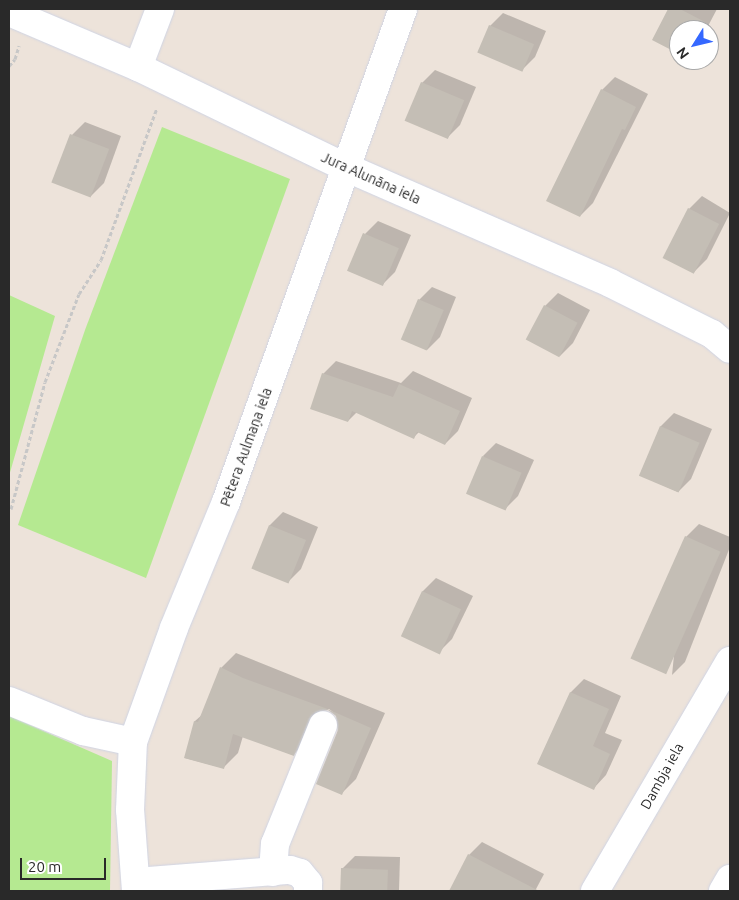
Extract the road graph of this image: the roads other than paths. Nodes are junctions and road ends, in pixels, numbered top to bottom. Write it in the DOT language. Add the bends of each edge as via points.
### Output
graph roads {
  1 [pos="160,9"];
  2 [pos="403,9"];
  3 [pos="9,12"];
  4 [pos="138,67"];
  5 [pos="345,168"];
  6 [pos="724,341"];
  7 [pos="730,661"];
  8 [pos="9,701"];
  9 [pos="323,724"];
  10 [pos="133,742"];
  11 [pos="273,872"];
  12 [pos="730,879"];
  13 [pos="136,887"];
  14 [pos="308,891"];
  15 [pos="595,891"];
  16 [pos="723,891"];
  1 -- 4 [label="street"];
  2 -- 5 [label="street, Pētera Aulmaņa iela"];
  3 -- 4 [label="street, Jura Alunāna iela"];
  4 -- 5 [label="street, Jura Alunāna iela"];
  5 -- 6 [label="street, Jura Alunāna iela" via="610,283"];
  5 -- 10 [label="street, Pētera Aulmaņa iela" via="226,502 174,628"];
  7 -- 15 [label="street, Dambja iela"];
  8 -- 10 [label="street" via="83,731"];
  9 -- 11 [label="street" via="275,844"];
  10 -- 13 [label="street, Pētera Aulmaņa iela" via="130,810"];
  11 -- 13 [label="street"];
  11 -- 14 [label="street" via="300,873 308,883"];
  12 -- 16 [label="street"];
}
